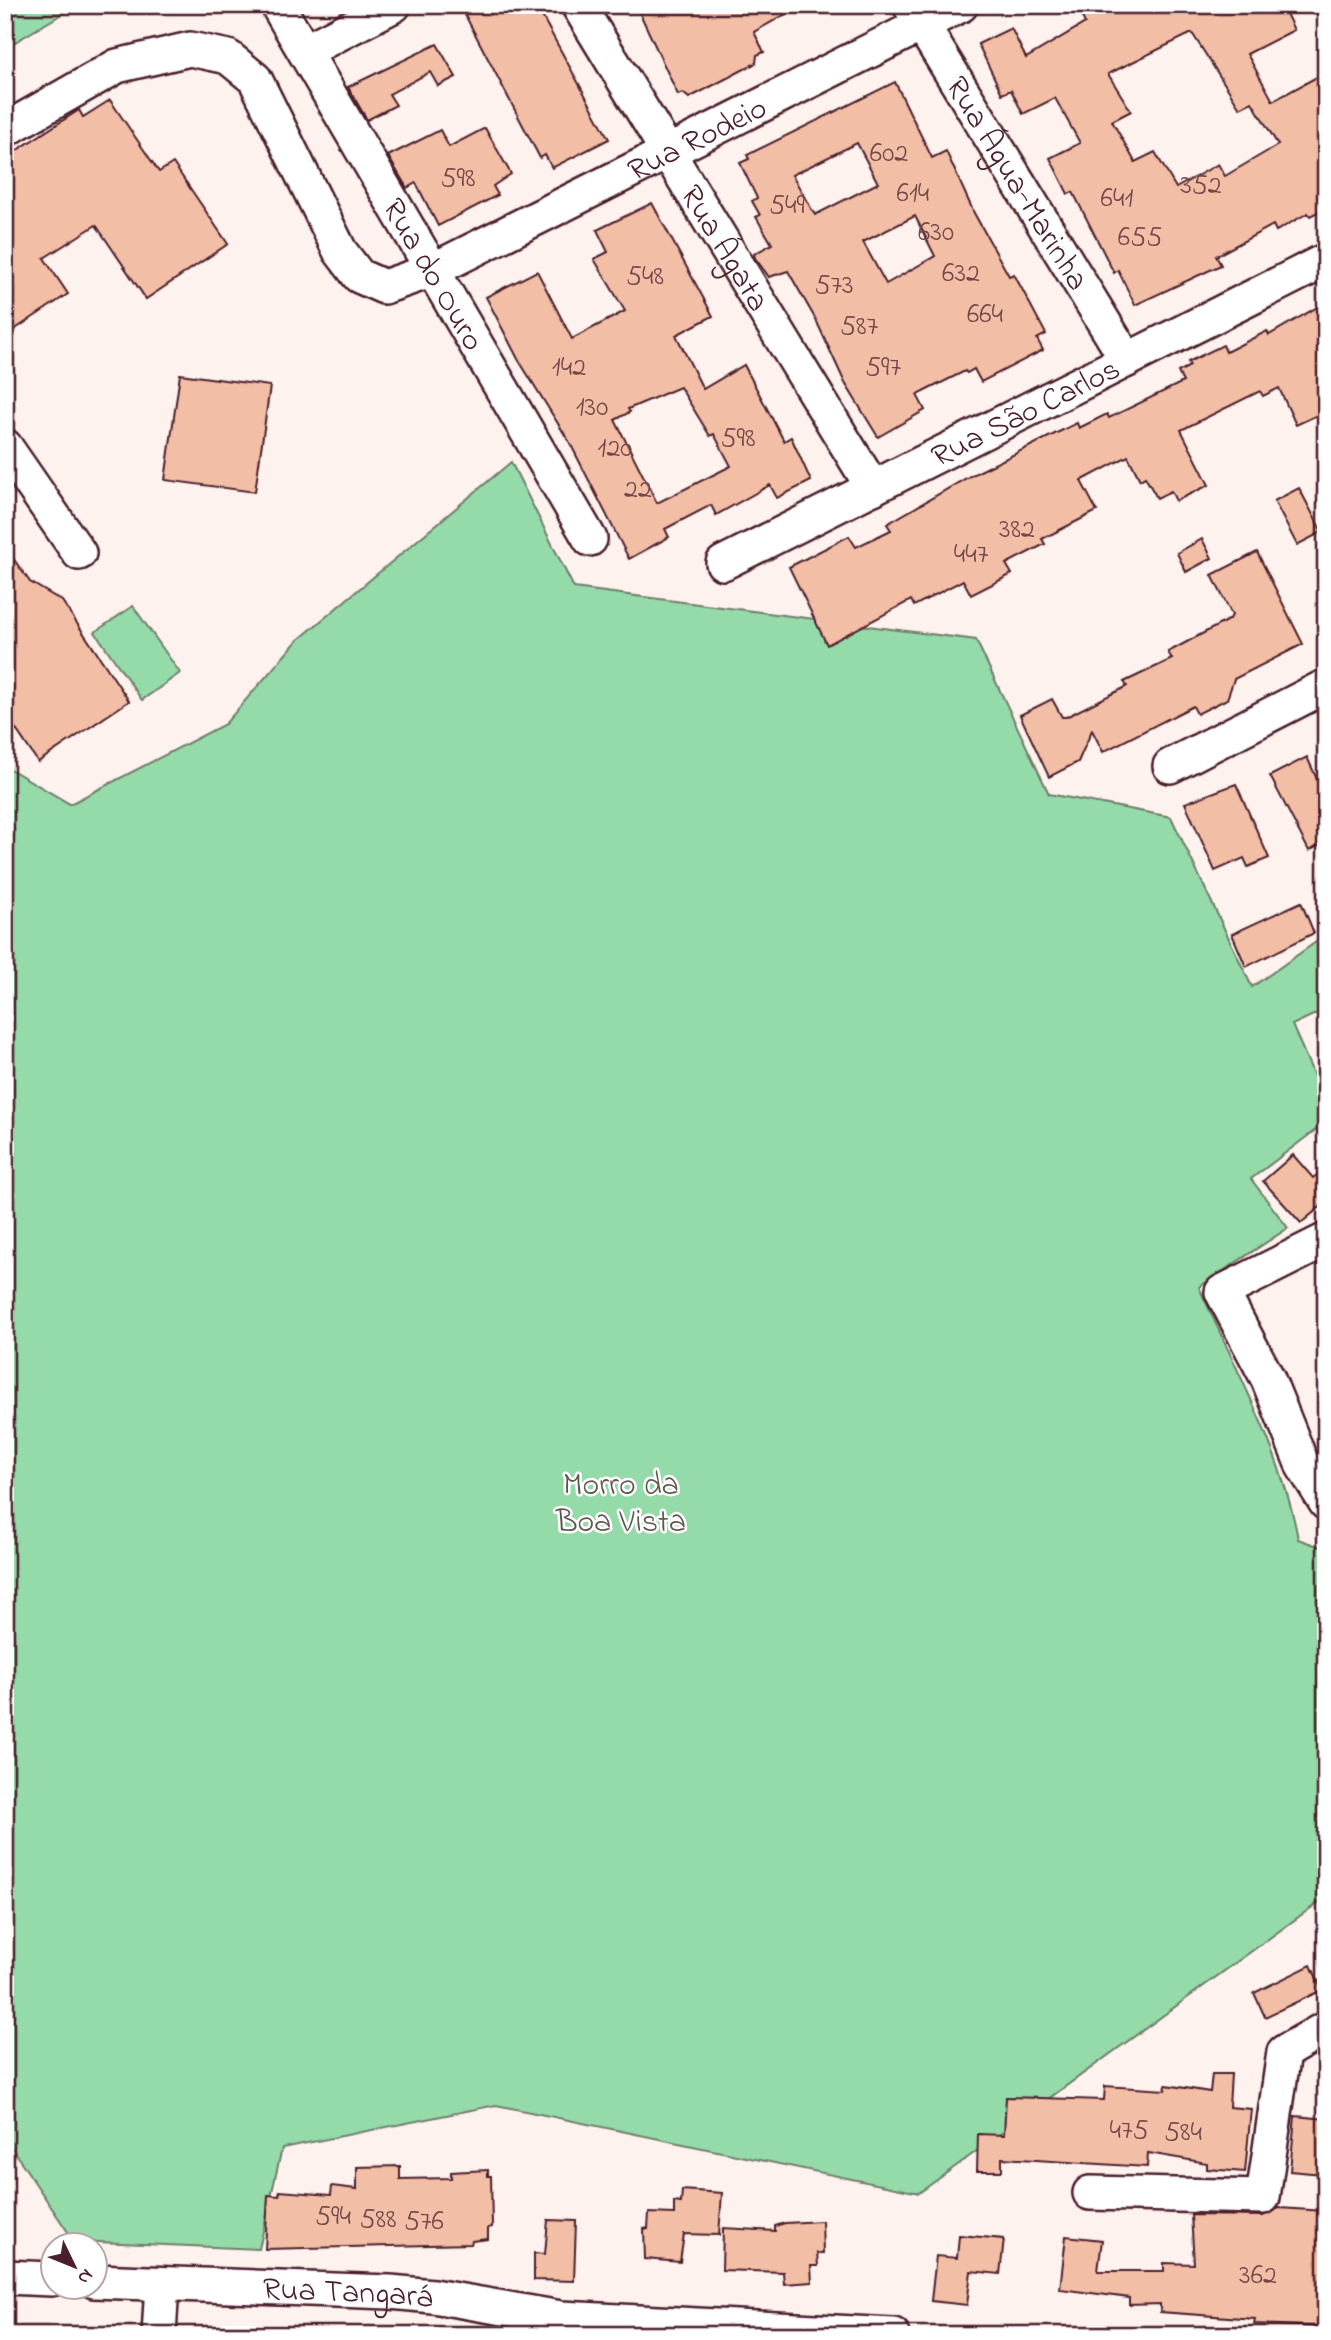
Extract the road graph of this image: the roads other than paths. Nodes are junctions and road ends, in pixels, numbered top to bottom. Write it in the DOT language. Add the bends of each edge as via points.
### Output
graph roads {
  1 [pos="394,5"];
  2 [pos="578,5"];
  3 [pos="961,5"];
  4 [pos="279,8"];
  5 [pos="916,15"];
  6 [pos="305,51"];
  7 [pos="5,130"];
  8 [pos="668,152"];
  9 [pos="1326,260"];
  10 [pos="433,270"];
  11 [pos="1127,360"];
  12 [pos="5,446"];
  13 [pos="873,488"];
  14 [pos="590,539"];
  15 [pos="79,553"];
  16 [pos="723,563"];
  17 [pos="1326,687"];
  18 [pos="1170,766"];
  19 [pos="1326,1240"];
  20 [pos="1326,1503"];
  21 [pos="1326,2028"];
  22 [pos="1090,2193"];
  23 [pos="5,2277"];
  24 [pos="38,2278"];
  25 [pos="108,2282"];
  26 [pos="162,2284"];
  27 [pos="159,2335"];
  28 [pos="893,2335"];
  1 -- 6 [label="street"];
  2 -- 8 [label="street, Rua Ágata"];
  3 -- 5 [label="street, Rua Rodeio"];
  4 -- 6 [label="street, Rua do Ouro"];
  5 -- 8 [label="street, Rua Rodeio"];
  5 -- 11 [label="street, Rua Água-Marinha"];
  6 -- 10 [label="street, Rua do Ouro"];
  7 -- 10 [label="street, Rua Rodeio" via="117,66 190,49 228,57 255,79 340,251 359,276 384,287"];
  8 -- 10 [label="street, Rua Rodeio"];
  8 -- 13 [label="street, Rua Ágata"];
  9 -- 11 [label="street, Rua São Carlos"];
  10 -- 14 [label="street, Rua do Ouro"];
  11 -- 13 [label="street, Rua São Carlos"];
  12 -- 15 [label="street"];
  13 -- 16 [label="street, Rua São Carlos"];
  17 -- 18 [label="street"];
  19 -- 20 [label="street" via="1222,1293 1268,1379 1303,1466"];
  21 -- 22 [label="street" via="1283,2052 1263,2197"];
  23 -- 24 [label="street"];
  25 -- 26 [label="street, Rua Tangará"];
  26 -- 27 [label="street"];
  26 -- 28 [label="street, Rua Tangará" via="390,2292 561,2318"];
}
